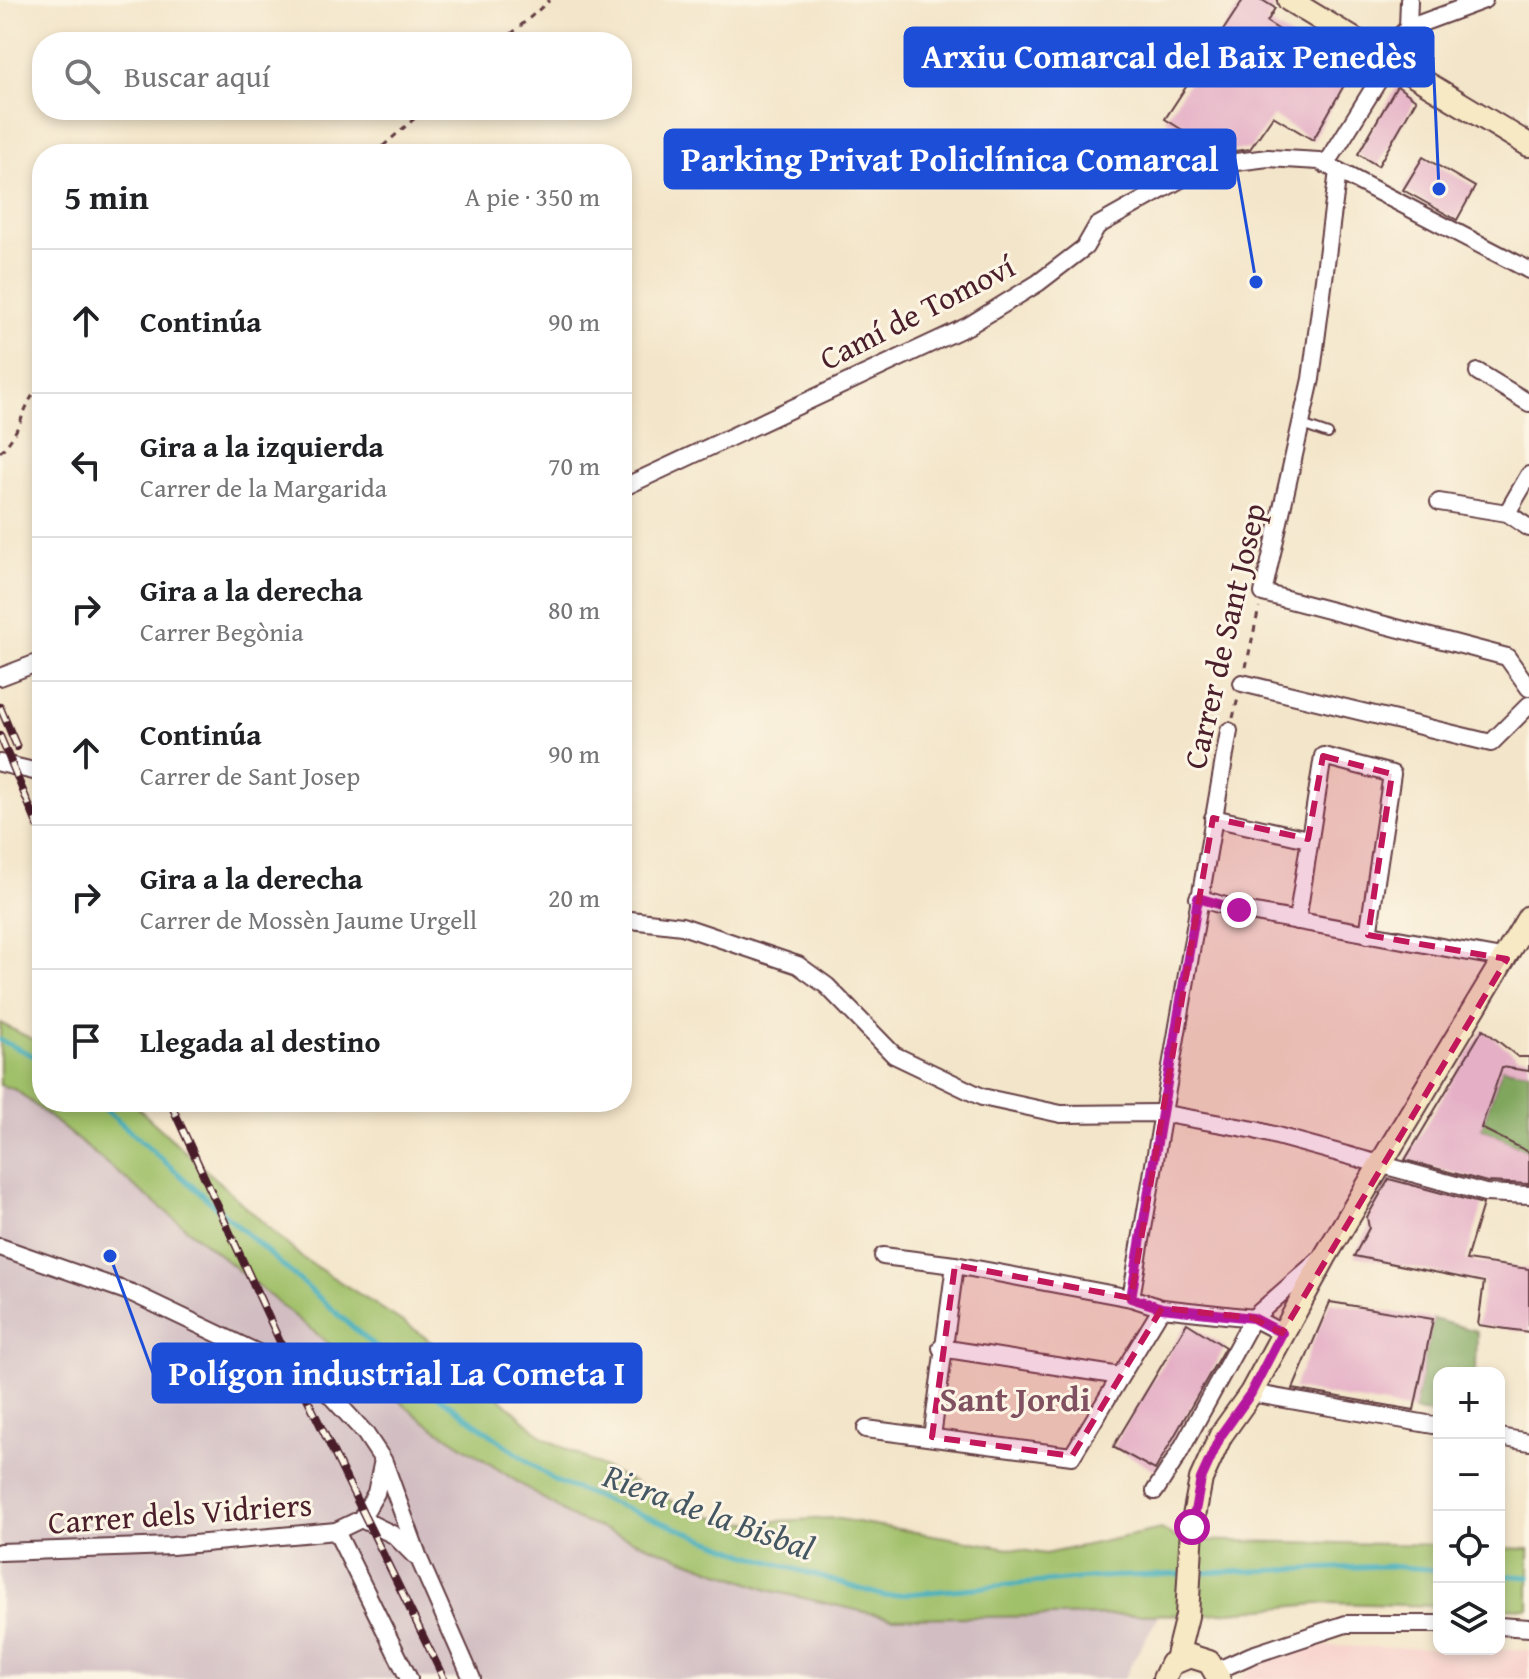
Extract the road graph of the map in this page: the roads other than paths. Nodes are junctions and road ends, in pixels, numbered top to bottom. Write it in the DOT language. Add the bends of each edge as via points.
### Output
graph roads {
  1 [pos="1289,0"];
  2 [pos="1409,0"];
  3 [pos="1484,0"];
  4 [pos="1408,28"];
  5 [pos="1386,57"];
  6 [pos="1529,145"];
  7 [pos="1332,168"];
  8 [pos="1529,270"];
  9 [pos="1478,372"];
  10 [pos="1529,403"];
  11 [pos="1299,423"];
  12 [pos="1328,434"];
  13 [pos="1529,475"];
  14 [pos="632,483"];
  15 [pos="1439,502"];
  16 [pos="1507,513"];
  17 [pos="1529,528"];
  18 [pos="32,665"];
  19 [pos="0,677"];
  20 [pos="1242,683"];
  21 [pos="1529,684"];
  22 [pos="1529,705"];
  23 [pos="1229,731"];
  24 [pos="0,763"];
  25 [pos="32,771"];
  26 [pos="1213,818"];
  27 [pos="1308,839"];
  28 [pos="1198,898"];
  29 [pos="1529,917"];
  30 [pos="632,920"];
  31 [pos="1297,921"];
  32 [pos="1368,935"];
  33 [pos="1507,959"];
  34 [pos="1160,1113"];
  35 [pos="1378,1167"];
  36 [pos="1529,1195"];
  37 [pos="0,1247"];
  38 [pos="1327,1253"];
  39 [pos="883,1256"];
  40 [pos="955,1265"];
  41 [pos="1131,1298"];
  42 [pos="1162,1308"];
  43 [pos="1253,1318"];
  44 [pos="1282,1333"];
  45 [pos="941,1348"];
  46 [pos="1120,1376"];
  47 [pos="1251,1393"];
  48 [pos="1433,1425"];
  49 [pos="866,1429"];
  50 [pos="932,1437"];
  51 [pos="1505,1438"];
  52 [pos="1529,1442"];
  53 [pos="383,1460"];
  54 [pos="1155,1491"];
  55 [pos="361,1519"];
  56 [pos="336,1531"];
  57 [pos="0,1552"];
  58 [pos="420,1561"];
  59 [pos="1188,1611"];
  60 [pos="1433,1624"];
  61 [pos="1505,1626"];
  62 [pos="1529,1628"];
  63 [pos="1176,1660"];
  64 [pos="1213,1670"];
  65 [pos="409,1679"];
  66 [pos="472,1679"];
  67 [pos="1164,1679"];
  1 -- 5 [label="street"];
  2 -- 4 [label="street"];
  3 -- 4 [label="street"];
  4 -- 5 [label="street, Carrer de Sant Josep"];
  5 -- 6 [label="street"];
  5 -- 7 [label="street, Carrer de Sant Josep"];
  7 -- 8 [label="street, Camí de Tomoví"];
  7 -- 11 [label="street, Carrer de Sant Josep" via="1311,379"];
  7 -- 14 [label="street, Camí de Tomoví" via="1319,161 1268,158 1204,166 1097,226 1085,247 968,326"];
  9 -- 10 [label="street"];
  11 -- 12 [label="lane"];
  11 -- 21 [label="street, Carrer de Sant Josep" via="1263,593 1507,657"];
  13 -- 16 [label="street"];
  15 -- 16 [label="street"];
  16 -- 17 [label="street"];
  18 -- 19 [label="street"];
  20 -- 22 [label="street" via="1491,743"];
  23 -- 26 [label="street, Carrer de Sant Josep"];
  24 -- 25 [label="street"];
  26 -- 27 [label="street"];
  26 -- 28 [label="street, Carrer de Sant Josep"];
  27 -- 31 [label="street"];
  27 -- 32 [label="street" via="1323,756 1392,774"];
  28 -- 31 [label="street"];
  28 -- 34 [label="street, Carrer de Sant Josep"];
  29 -- 33 [label="street"];
  30 -- 34 [label="street" via="682,926 798,965 827,986 894,1055 982,1097 1061,1114"];
  31 -- 32 [label="street"];
  32 -- 33 [label="street"];
  33 -- 35 [label="street"];
  34 -- 35 [label="street" via="1255,1130"];
  34 -- 41 [label="street, Carrer de Sant Josep"];
  35 -- 36 [label="street" via="1485,1193"];
  35 -- 38 [label="street"];
  37 -- 53 [label="street" via="132,1293 317,1381"];
  38 -- 43 [label="street"];
  38 -- 44 [label="street"];
  39 -- 40 [label="street"];
  40 -- 41 [label="street"];
  40 -- 45 [label="street"];
  41 -- 42 [label="street"];
  42 -- 43 [label="street"];
  42 -- 46 [label="street"];
  43 -- 44 [label="street"];
  43 -- 54 [label="street"];
  44 -- 47 [label="street"];
  45 -- 46 [label="street"];
  45 -- 50 [label="street"];
  46 -- 50 [label="street" via="1072,1456"];
  47 -- 48 [label="street"];
  47 -- 59 [label="street" via="1221,1435 1201,1479 1192,1527"];
  49 -- 50 [label="street"];
  51 -- 52 [label="street"];
  53 -- 55 [label="street" via="376,1493"];
  53 -- 58 [label="street"];
  55 -- 56 [label="street, Carrer dels Vidriers"];
  55 -- 58 [label="street" via="394,1535"];
  56 -- 57 [label="street, Carrer dels Vidriers" via="172,1546"];
  56 -- 65 [label="street"];
  58 -- 66 [label="street"];
  59 -- 63 [label="street"];
  59 -- 64 [label="street"];
  60 -- 64 [label="street" via="1346,1624"];
  61 -- 62 [label="street"];
  63 -- 64 [label="street" via="1190,1656"];
  63 -- 67 [label="street"];
}
